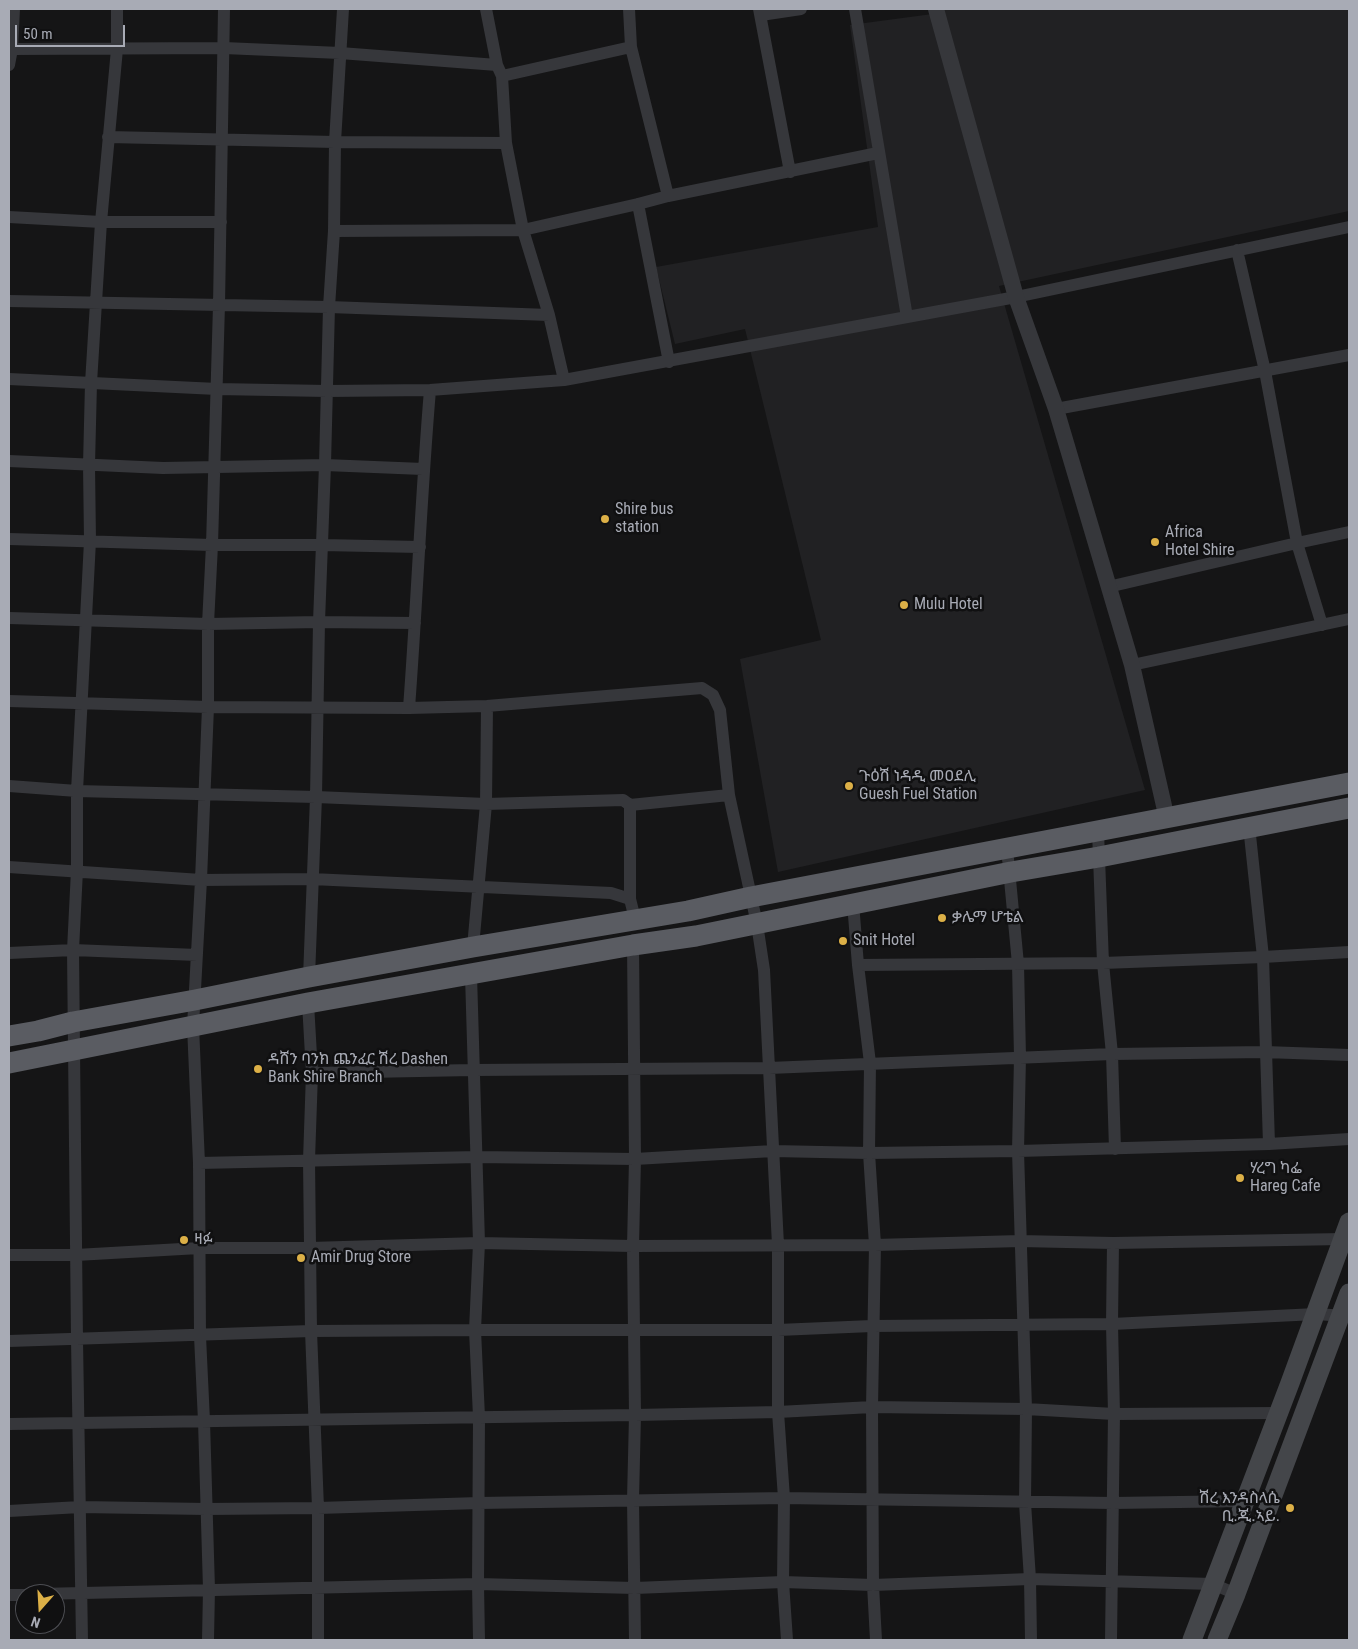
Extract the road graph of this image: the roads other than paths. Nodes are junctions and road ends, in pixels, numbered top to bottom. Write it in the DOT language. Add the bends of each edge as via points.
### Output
graph roads {
  1 [pos="14,9"];
  2 [pos="117,9"];
  3 [pos="224,9"];
  4 [pos="343,9"];
  5 [pos="486,9"];
  6 [pos="629,9"];
  7 [pos="801,9"];
  8 [pos="855,9"];
  9 [pos="936,9"];
  10 [pos="760,12"];
  11 [pos="631,47"];
  12 [pos="224,48"];
  13 [pos="12,49"];
  14 [pos="116,49"];
  15 [pos="340,53"];
  16 [pos="9,66"];
  17 [pos="499,71"];
  18 [pos="108,137"];
  19 [pos="222,140"];
  20 [pos="335,142"];
  21 [pos="506,143"];
  22 [pos="878,153"];
  23 [pos="790,172"];
  24 [pos="668,196"];
  25 [pos="638,204"];
  26 [pos="9,217"];
  27 [pos="101,222"];
  28 [pos="221,222"];
  29 [pos="1349,227"];
  30 [pos="522,230"];
  31 [pos="334,231"];
  32 [pos="1237,250"];
  33 [pos="1016,297"];
  34 [pos="9,301"];
  35 [pos="95,302"];
  36 [pos="219,305"];
  37 [pos="329,307"];
  38 [pos="549,315"];
  39 [pos="907,317"];
  40 [pos="1349,355"];
  41 [pos="670,362"];
  42 [pos="1265,371"];
  43 [pos="9,379"];
  44 [pos="564,380"];
  45 [pos="91,382"];
  46 [pos="217,389"];
  47 [pos="430,390"];
  48 [pos="327,391"];
  49 [pos="1056,409"];
  50 [pos="9,461"];
  51 [pos="325,465"];
  52 [pos="89,466"];
  53 [pos="214,468"];
  54 [pos="423,469"];
  55 [pos="1349,532"];
  56 [pos="9,539"];
  57 [pos="90,541"];
  58 [pos="1297,543"];
  59 [pos="322,545"];
  60 [pos="212,546"];
  61 [pos="420,547"];
  62 [pos="1108,588"];
  63 [pos="9,618"];
  64 [pos="1349,619"];
  65 [pos="86,620"];
  66 [pos="319,622"];
  67 [pos="416,623"];
  68 [pos="208,624"];
  69 [pos="1322,625"];
  70 [pos="1132,665"];
  71 [pos="9,701"];
  72 [pos="80,704"];
  73 [pos="487,706"];
  74 [pos="208,707"];
  75 [pos="318,707"];
  76 [pos="409,708"];
  77 [pos="1349,783"];
  78 [pos="9,786"];
  79 [pos="77,791"];
  80 [pos="204,794"];
  81 [pos="729,795"];
  82 [pos="316,797"];
  83 [pos="486,804"];
  84 [pos="630,805"];
  85 [pos="1349,808"];
  86 [pos="1167,818"];
  87 [pos="1249,826"];
  88 [pos="1098,831"];
  89 [pos="1170,844"];
  90 [pos="1007,848"];
  91 [pos="1099,857"];
  92 [pos="9,867"];
  93 [pos="77,870"];
  94 [pos="1011,872"];
  95 [pos="312,879"];
  96 [pos="201,880"];
  97 [pos="821,884"];
  98 [pos="479,886"];
  99 [pos="751,897"];
  100 [pos="853,903"];
  101 [pos="632,909"];
  102 [pos="826,909"];
  103 [pos="757,924"];
  104 [pos="633,945"];
  105 [pos="473,947"];
  106 [pos="72,950"];
  107 [pos="1349,952"];
  108 [pos="9,953"];
  109 [pos="197,955"];
  110 [pos="1263,957"];
  111 [pos="1103,963"];
  112 [pos="1018,964"];
  113 [pos="858,965"];
  114 [pos="471,975"];
  115 [pos="309,977"];
  116 [pos="195,1000"];
  117 [pos="308,1004"];
  118 [pos="72,1022"];
  119 [pos="192,1026"];
  120 [pos="9,1036"];
  121 [pos="72,1050"];
  122 [pos="1265,1052"];
  123 [pos="1112,1054"];
  124 [pos="1349,1055"];
  125 [pos="1020,1057"];
  126 [pos="9,1063"];
  127 [pos="870,1063"];
  128 [pos="769,1068"];
  129 [pos="633,1069"];
  130 [pos="473,1070"];
  131 [pos="312,1073"];
  132 [pos="1349,1139"];
  133 [pos="1269,1144"];
  134 [pos="1114,1149"];
  135 [pos="773,1151"];
  136 [pos="1018,1151"];
  137 [pos="869,1153"];
  138 [pos="477,1157"];
  139 [pos="635,1159"];
  140 [pos="309,1160"];
  141 [pos="199,1163"];
  142 [pos="1349,1222"];
  143 [pos="1343,1239"];
  144 [pos="1020,1241"];
  145 [pos="478,1243"];
  146 [pos="1113,1243"];
  147 [pos="778,1245"];
  148 [pos="633,1246"];
  149 [pos="875,1246"];
  150 [pos="200,1248"];
  151 [pos="310,1248"];
  152 [pos="9,1255"];
  153 [pos="76,1255"];
  154 [pos="1349,1293"];
  155 [pos="1316,1314"];
  156 [pos="1345,1316"];
  157 [pos="1112,1324"];
  158 [pos="1024,1325"];
  159 [pos="872,1326"];
  160 [pos="475,1330"];
  161 [pos="634,1330"];
  162 [pos="778,1330"];
  163 [pos="311,1332"];
  164 [pos="200,1336"];
  165 [pos="76,1340"];
  166 [pos="9,1341"];
  167 [pos="872,1406"];
  168 [pos="1026,1409"];
  169 [pos="778,1412"];
  170 [pos="1279,1413"];
  171 [pos="1114,1414"];
  172 [pos="635,1415"];
  173 [pos="479,1417"];
  174 [pos="314,1420"];
  175 [pos="204,1421"];
  176 [pos="78,1423"];
  177 [pos="9,1424"];
  178 [pos="784,1498"];
  179 [pos="873,1499"];
  180 [pos="633,1500"];
  181 [pos="1246,1501"];
  182 [pos="1025,1502"];
  183 [pos="479,1503"];
  184 [pos="1112,1503"];
  185 [pos="80,1507"];
  186 [pos="318,1508"];
  187 [pos="206,1509"];
  188 [pos="9,1511"];
  189 [pos="1030,1579"];
  190 [pos="1112,1580"];
  191 [pos="783,1582"];
  192 [pos="478,1584"];
  193 [pos="1214,1584"];
  194 [pos="873,1585"];
  195 [pos="318,1587"];
  196 [pos="635,1588"];
  197 [pos="208,1589"];
  198 [pos="82,1592"];
  199 [pos="65,1593"];
  200 [pos="1236,1594"];
  201 [pos="82,1640"];
  202 [pos="208,1640"];
  203 [pos="318,1640"];
  204 [pos="480,1640"];
  205 [pos="634,1640"];
  206 [pos="787,1640"];
  207 [pos="876,1640"];
  208 [pos="1031,1640"];
  209 [pos="1110,1640"];
  210 [pos="1192,1640"];
  211 [pos="1217,1640"];
  1 -- 13 [label="street"];
  2 -- 14 [label="street"];
  3 -- 12 [label="street"];
  4 -- 15 [label="street"];
  5 -- 17 [label="street"];
  6 -- 11 [label="street"];
  7 -- 10 [label="street"];
  8 -- 22 [label="street"];
  9 -- 33 [label="street"];
  10 -- 23 [label="street"];
  11 -- 17 [label="street"];
  11 -- 24 [label="street"];
  12 -- 14 [label="street"];
  12 -- 15 [label="street"];
  12 -- 19 [label="street"];
  13 -- 14 [label="street"];
  13 -- 16 [label="street"];
  14 -- 18 [label="street"];
  15 -- 17 [label="street"];
  15 -- 20 [label="street"];
  17 -- 21 [label="street"];
  18 -- 19 [label="street"];
  18 -- 27 [label="street"];
  19 -- 20 [label="street"];
  19 -- 28 [label="street"];
  20 -- 21 [label="street"];
  20 -- 31 [label="street"];
  21 -- 30 [label="street"];
  22 -- 23 [label="street"];
  22 -- 39 [label="street"];
  23 -- 24 [label="street"];
  24 -- 25 [label="street"];
  25 -- 30 [label="street"];
  25 -- 41 [label="street"];
  26 -- 27 [label="street"];
  27 -- 28 [label="street"];
  27 -- 35 [label="street"];
  28 -- 36 [label="street"];
  29 -- 32 [label="street"];
  30 -- 31 [label="street"];
  30 -- 38 [label="street"];
  31 -- 37 [label="street"];
  32 -- 33 [label="street"];
  32 -- 42 [label="street"];
  33 -- 39 [label="street"];
  33 -- 49 [label="street"];
  34 -- 35 [label="street"];
  35 -- 36 [label="street"];
  35 -- 45 [label="street"];
  36 -- 37 [label="street"];
  36 -- 46 [label="street"];
  37 -- 38 [label="street"];
  37 -- 48 [label="street"];
  38 -- 44 [label="street"];
  39 -- 41 [label="street"];
  40 -- 42 [label="street"];
  41 -- 44 [label="street"];
  42 -- 49 [label="street"];
  42 -- 58 [label="street"];
  43 -- 45 [label="street"];
  44 -- 47 [label="street"];
  45 -- 46 [label="street"];
  45 -- 52 [label="street"];
  46 -- 48 [label="street"];
  46 -- 53 [label="street"];
  47 -- 48 [label="street"];
  47 -- 54 [label="street"];
  48 -- 51 [label="street"];
  49 -- 62 [label="street"];
  50 -- 52 [label="street"];
  51 -- 53 [label="street"];
  51 -- 54 [label="street"];
  51 -- 59 [label="street"];
  52 -- 53 [label="street"];
  52 -- 57 [label="street"];
  53 -- 60 [label="street"];
  54 -- 61 [label="street"];
  55 -- 58 [label="street"];
  56 -- 57 [label="street"];
  57 -- 60 [label="street"];
  57 -- 65 [label="street"];
  58 -- 62 [label="street"];
  58 -- 69 [label="street"];
  59 -- 60 [label="street"];
  59 -- 61 [label="street"];
  59 -- 66 [label="street"];
  60 -- 68 [label="street"];
  61 -- 67 [label="street"];
  62 -- 70 [label="street"];
  63 -- 65 [label="street"];
  64 -- 69 [label="street"];
  65 -- 68 [label="street"];
  65 -- 72 [label="street"];
  66 -- 67 [label="street"];
  66 -- 68 [label="street"];
  66 -- 75 [label="street"];
  67 -- 76 [label="street"];
  68 -- 74 [label="street"];
  69 -- 70 [label="street"];
  70 -- 86 [label="street"];
  71 -- 72 [label="street"];
  72 -- 74 [label="street"];
  72 -- 79 [label="street"];
  73 -- 76 [label="street"];
  73 -- 81 [label="street" via="702,688 713,695 720,710"];
  73 -- 83 [label="street"];
  74 -- 75 [label="street"];
  74 -- 80 [label="street"];
  75 -- 76 [label="street"];
  75 -- 82 [label="street"];
  77 -- 86 [label="highway"];
  78 -- 79 [label="street"];
  79 -- 80 [label="street"];
  79 -- 93 [label="street"];
  80 -- 82 [label="street"];
  80 -- 96 [label="street"];
  81 -- 84 [label="street"];
  81 -- 99 [label="street"];
  82 -- 83 [label="street"];
  82 -- 95 [label="street"];
  83 -- 84 [label="street" via="623,800"];
  83 -- 98 [label="street"];
  84 -- 101 [label="street"];
  85 -- 87 [label="highway"];
  86 -- 88 [label="highway"];
  86 -- 89 [label="street"];
  87 -- 89 [label="highway"];
  87 -- 110 [label="street"];
  88 -- 90 [label="highway"];
  88 -- 91 [label="street"];
  89 -- 91 [label="highway"];
  90 -- 94 [label="street"];
  90 -- 97 [label="highway"];
  91 -- 94 [label="highway"];
  91 -- 111 [label="street"];
  92 -- 93 [label="street"];
  93 -- 96 [label="street"];
  93 -- 106 [label="street"];
  94 -- 100 [label="highway"];
  94 -- 112 [label="street"];
  95 -- 96 [label="street"];
  95 -- 98 [label="street"];
  95 -- 115 [label="street"];
  96 -- 109 [label="street"];
  97 -- 99 [label="highway"];
  97 -- 102 [label="highway"];
  98 -- 101 [label="street" via="611,893"];
  98 -- 105 [label="street"];
  99 -- 101 [label="highway" via="688,911"];
  99 -- 103 [label="street"];
  100 -- 102 [label="highway"];
  100 -- 113 [label="street"];
  101 -- 105 [label="highway"];
  102 -- 103 [label="highway"];
  103 -- 104 [label="highway"];
  103 -- 128 [label="street" via="764,970"];
  104 -- 114 [label="highway"];
  104 -- 129 [label="street"];
  105 -- 115 [label="highway"];
  106 -- 108 [label="street"];
  106 -- 109 [label="street"];
  106 -- 118 [label="street"];
  107 -- 110 [label="street"];
  109 -- 116 [label="street"];
  110 -- 111 [label="street"];
  110 -- 122 [label="street"];
  111 -- 112 [label="street"];
  111 -- 123 [label="street"];
  112 -- 113 [label="street"];
  112 -- 125 [label="street"];
  113 -- 127 [label="street"];
  114 -- 117 [label="highway"];
  114 -- 130 [label="street"];
  115 -- 116 [label="highway"];
  116 -- 118 [label="highway"];
  116 -- 119 [label="street"];
  117 -- 119 [label="highway"];
  117 -- 131 [label="street"];
  118 -- 120 [label="highway"];
  118 -- 121 [label="street"];
  119 -- 121 [label="highway"];
  119 -- 141 [label="street"];
  121 -- 126 [label="highway"];
  121 -- 153 [label="street"];
  122 -- 123 [label="street"];
  122 -- 124 [label="street"];
  122 -- 133 [label="street"];
  123 -- 125 [label="street"];
  123 -- 134 [label="street"];
  125 -- 127 [label="street"];
  125 -- 136 [label="street"];
  127 -- 128 [label="street"];
  127 -- 137 [label="street"];
  128 -- 129 [label="street"];
  128 -- 135 [label="street"];
  129 -- 130 [label="street"];
  129 -- 139 [label="street"];
  130 -- 131 [label="street"];
  130 -- 138 [label="street"];
  131 -- 140 [label="street"];
  132 -- 133 [label="street"];
  133 -- 134 [label="street"];
  134 -- 136 [label="street"];
  135 -- 137 [label="street"];
  135 -- 139 [label="street"];
  135 -- 147 [label="street"];
  136 -- 137 [label="street"];
  136 -- 144 [label="street"];
  137 -- 149 [label="street"];
  138 -- 139 [label="street"];
  138 -- 140 [label="street"];
  138 -- 145 [label="street"];
  139 -- 148 [label="street"];
  140 -- 141 [label="street"];
  140 -- 151 [label="street"];
  141 -- 150 [label="street"];
  142 -- 143 [label="main road"];
  143 -- 146 [label="street"];
  143 -- 155 [label="main road"];
  144 -- 146 [label="street"];
  144 -- 149 [label="street"];
  144 -- 158 [label="street"];
  145 -- 148 [label="street"];
  145 -- 151 [label="street"];
  145 -- 160 [label="street"];
  146 -- 157 [label="street"];
  147 -- 148 [label="street"];
  147 -- 149 [label="street"];
  147 -- 162 [label="street"];
  148 -- 161 [label="street"];
  149 -- 159 [label="street"];
  150 -- 151 [label="street"];
  150 -- 153 [label="street"];
  150 -- 164 [label="street"];
  151 -- 163 [label="street"];
  152 -- 153 [label="street"];
  153 -- 165 [label="street"];
  154 -- 156 [label="main road"];
  155 -- 156 [label="street"];
  155 -- 157 [label="street"];
  155 -- 170 [label="main road"];
  156 -- 200 [label="main road"];
  157 -- 158 [label="street"];
  157 -- 171 [label="street"];
  158 -- 159 [label="street"];
  158 -- 168 [label="street"];
  159 -- 162 [label="street"];
  159 -- 167 [label="street"];
  160 -- 161 [label="street"];
  160 -- 163 [label="street"];
  160 -- 173 [label="street"];
  161 -- 162 [label="street"];
  161 -- 172 [label="street"];
  162 -- 169 [label="street"];
  163 -- 164 [label="street"];
  163 -- 174 [label="street"];
  164 -- 165 [label="street"];
  164 -- 175 [label="street"];
  165 -- 166 [label="street"];
  165 -- 176 [label="street"];
  167 -- 168 [label="street"];
  167 -- 169 [label="street"];
  167 -- 179 [label="street"];
  168 -- 171 [label="street"];
  168 -- 182 [label="street"];
  169 -- 172 [label="street"];
  169 -- 178 [label="street"];
  170 -- 171 [label="street"];
  170 -- 181 [label="main road"];
  171 -- 184 [label="street"];
  172 -- 173 [label="street"];
  172 -- 180 [label="street"];
  173 -- 174 [label="street"];
  173 -- 183 [label="street"];
  174 -- 175 [label="street"];
  174 -- 186 [label="street"];
  175 -- 176 [label="street"];
  175 -- 187 [label="street"];
  176 -- 177 [label="street"];
  176 -- 185 [label="street"];
  178 -- 179 [label="street"];
  178 -- 180 [label="street"];
  178 -- 191 [label="street"];
  179 -- 182 [label="street"];
  179 -- 194 [label="street"];
  180 -- 183 [label="street"];
  180 -- 196 [label="street"];
  181 -- 184 [label="street"];
  181 -- 193 [label="main road"];
  182 -- 184 [label="street"];
  182 -- 189 [label="street"];
  183 -- 186 [label="street"];
  183 -- 192 [label="street"];
  184 -- 190 [label="street"];
  185 -- 187 [label="street"];
  185 -- 188 [label="street"];
  185 -- 198 [label="street"];
  186 -- 187 [label="street"];
  186 -- 195 [label="street"];
  187 -- 197 [label="street"];
  189 -- 190 [label="street"];
  189 -- 194 [label="street"];
  189 -- 208 [label="street"];
  190 -- 193 [label="street"];
  190 -- 209 [label="street"];
  191 -- 194 [label="street"];
  191 -- 196 [label="street"];
  191 -- 206 [label="street"];
  192 -- 195 [label="street"];
  192 -- 196 [label="street"];
  192 -- 204 [label="street"];
  193 -- 200 [label="street"];
  193 -- 210 [label="main road"];
  194 -- 207 [label="street"];
  195 -- 197 [label="street"];
  195 -- 203 [label="street"];
  196 -- 205 [label="street"];
  197 -- 198 [label="street"];
  197 -- 202 [label="street"];
  198 -- 199 [label="street"];
  198 -- 201 [label="street"];
  200 -- 211 [label="main road"];
}
